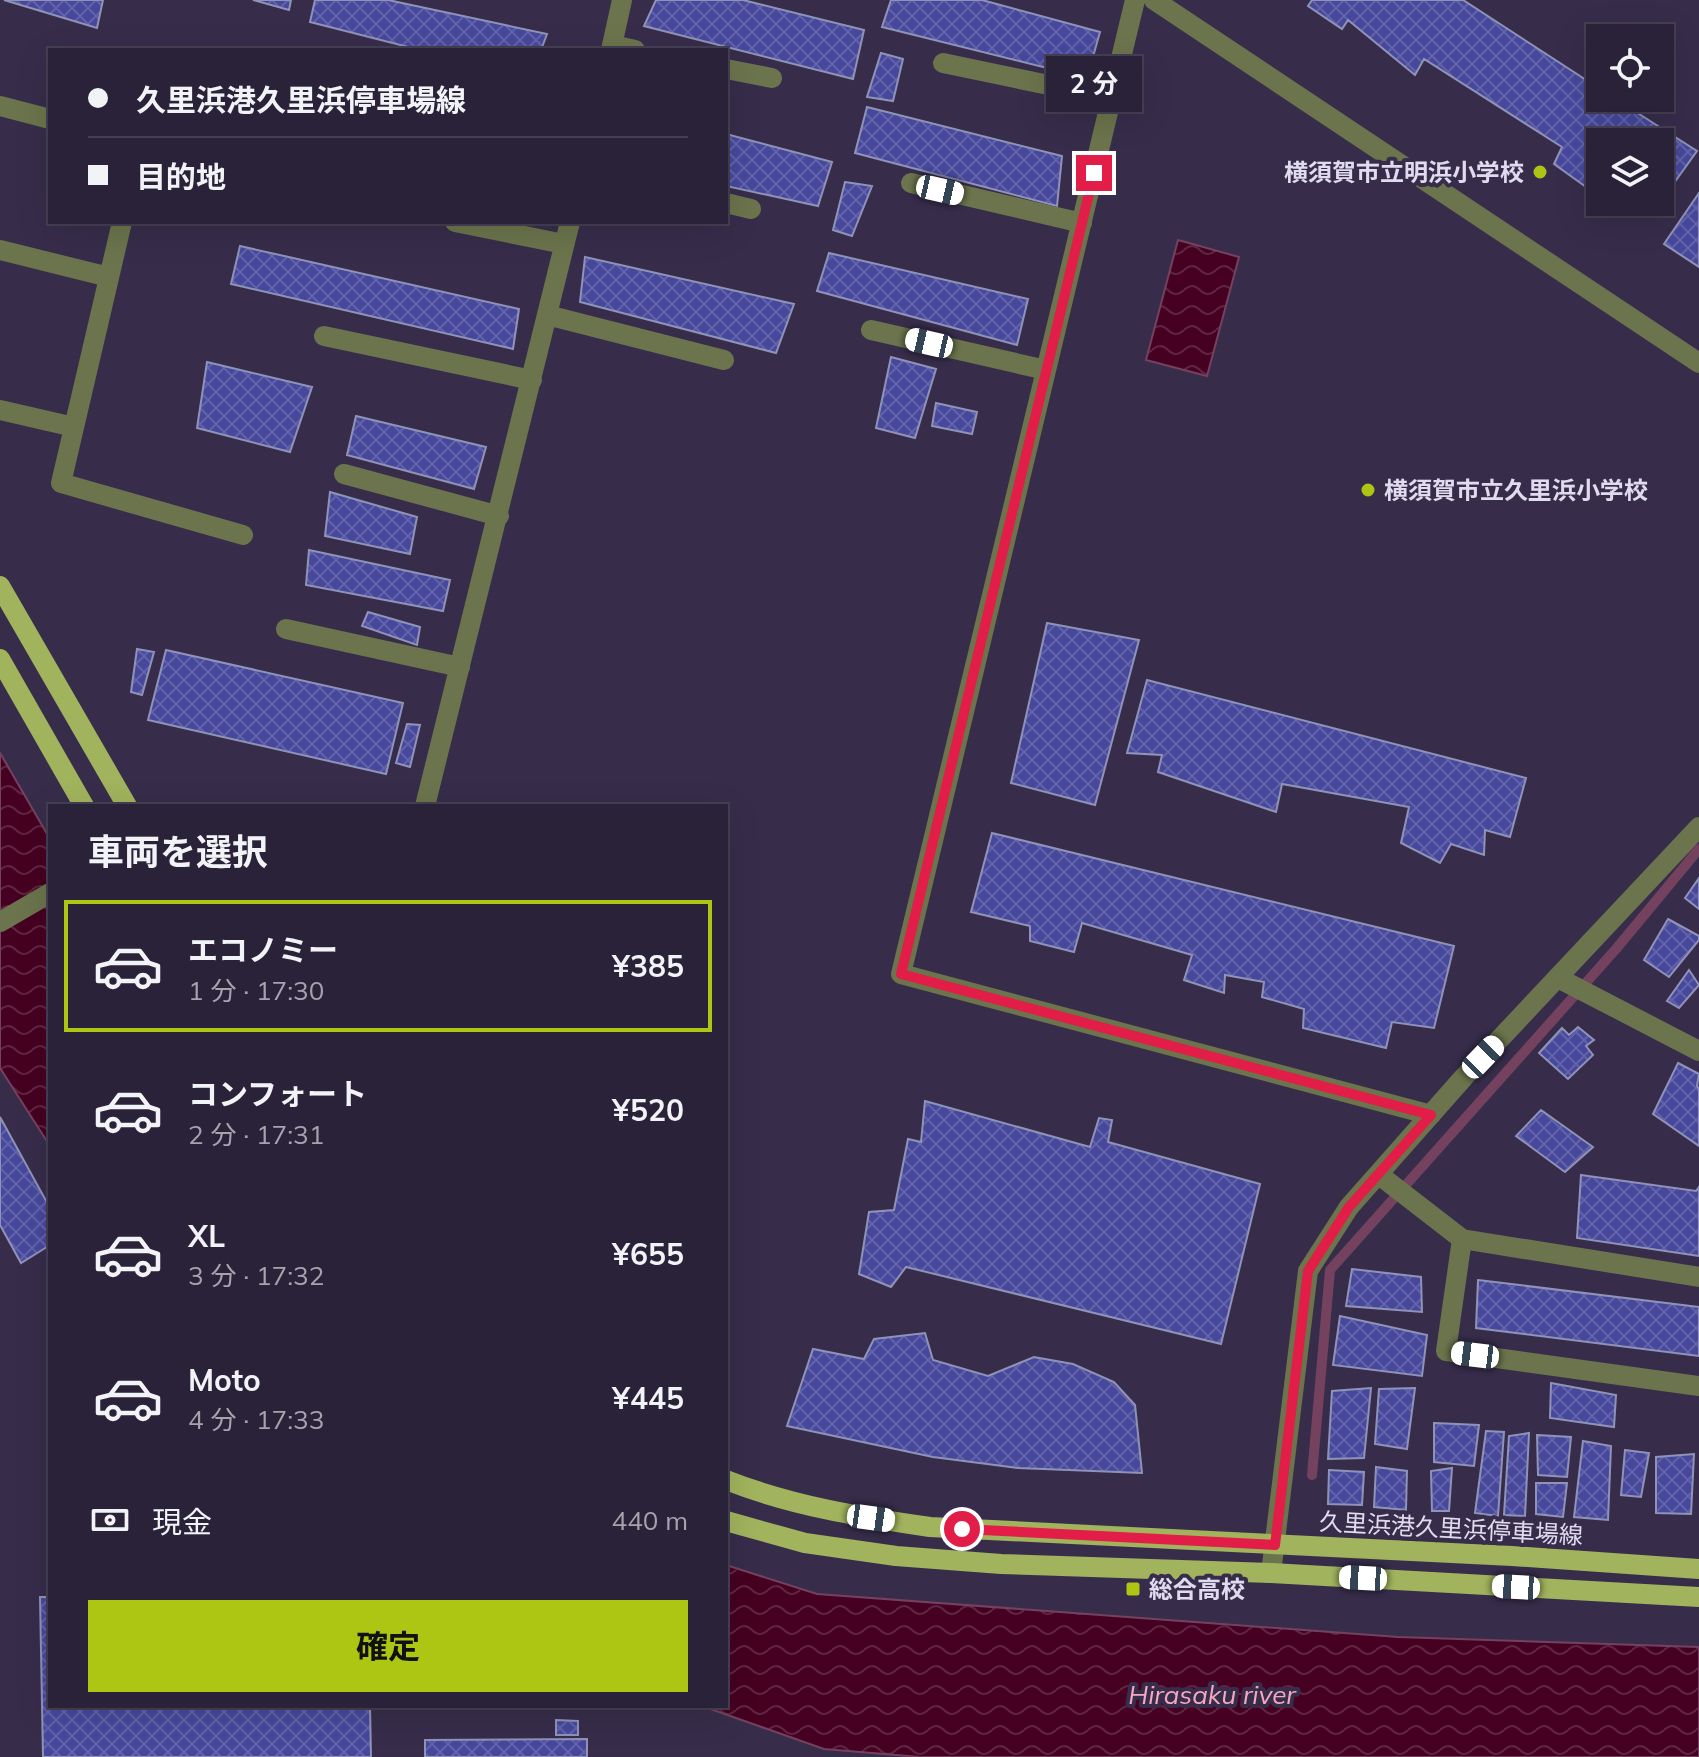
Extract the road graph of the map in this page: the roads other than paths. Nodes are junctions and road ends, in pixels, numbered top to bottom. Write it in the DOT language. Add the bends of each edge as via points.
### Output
graph roads {
  1 [pos="622,0"];
  2 [pos="1135,0"];
  3 [pos="1154,0"];
  4 [pos="612,48"];
  5 [pos="943,63"];
  6 [pos="728,69"];
  7 [pos="772,78"];
  8 [pos="1111,98"];
  9 [pos="0,106"];
  10 [pos="48,118"];
  11 [pos="911,183"];
  12 [pos="728,203"];
  13 [pos="751,209"];
  14 [pos="1082,223"];
  15 [pos="122,224"];
  16 [pos="465,224"];
  17 [pos="569,224"];
  18 [pos="564,244"];
  19 [pos="0,250"];
  20 [pos="109,277"];
  21 [pos="547,315"];
  22 [pos="871,330"];
  23 [pos="324,336"];
  24 [pos="724,360"];
  25 [pos="1699,363"];
  26 [pos="1046,370"];
  27 [pos="532,380"];
  28 [pos="0,410"];
  29 [pos="74,427"];
  30 [pos="344,474"];
  31 [pos="499,516"];
  32 [pos="243,535"];
  33 [pos="0,586"];
  34 [pos="286,629"];
  35 [pos="0,659"];
  36 [pos="460,667"];
  37 [pos="83,804"];
  38 [pos="126,804"];
  39 [pos="426,804"];
  40 [pos="1699,827"];
  41 [pos="48,894"];
  42 [pos="0,922"];
  43 [pos="1558,978"];
  44 [pos="1699,1051"];
  45 [pos="1431,1115"];
  46 [pos="1378,1174"];
  47 [pos="1462,1239"];
  48 [pos="1699,1277"];
  49 [pos="1699,1386"];
  50 [pos="728,1481"];
  51 [pos="728,1522"];
  52 [pos="1275,1545"];
  53 [pos="1699,1569"];
  54 [pos="1271,1573"];
  55 [pos="1699,1597"];
  1 -- 4 [label="street"];
  2 -- 8 [label="street"];
  3 -- 25 [label="street"];
  5 -- 8 [label="street"];
  6 -- 7 [label="street"];
  8 -- 14 [label="street"];
  9 -- 10 [label="street"];
  11 -- 14 [label="street"];
  12 -- 13 [label="street"];
  14 -- 26 [label="street"];
  15 -- 20 [label="street"];
  16 -- 18 [label="street"];
  17 -- 18 [label="street"];
  18 -- 21 [label="street"];
  19 -- 20 [label="street"];
  20 -- 29 [label="street"];
  21 -- 24 [label="street"];
  21 -- 27 [label="street"];
  22 -- 26 [label="street"];
  23 -- 27 [label="street"];
  26 -- 45 [label="street" via="901,974"];
  27 -- 31 [label="street"];
  28 -- 29 [label="street"];
  29 -- 32 [label="street" via="61,483"];
  30 -- 31 [label="street"];
  31 -- 36 [label="street"];
  33 -- 38 [label="main road"];
  34 -- 36 [label="street"];
  35 -- 37 [label="main road"];
  36 -- 39 [label="street"];
  40 -- 43 [label="street"];
  41 -- 42 [label="street"];
  43 -- 44 [label="street"];
  43 -- 45 [label="street"];
  45 -- 46 [label="street"];
  46 -- 47 [label="street"];
  46 -- 52 [label="street" via="1349,1207 1308,1271"];
  47 -- 48 [label="street"];
  47 -- 49 [label="street" via="1446,1351"];
  50 -- 52 [label="main road, 久里浜港久里浜停車場線" via="841,1514 930,1527"];
  51 -- 54 [label="main road" via="805,1543 896,1556"];
  52 -- 53 [label="main road, 久里浜港久里浜停車場線"];
  52 -- 54 [label="street"];
  54 -- 55 [label="main road"];
}
